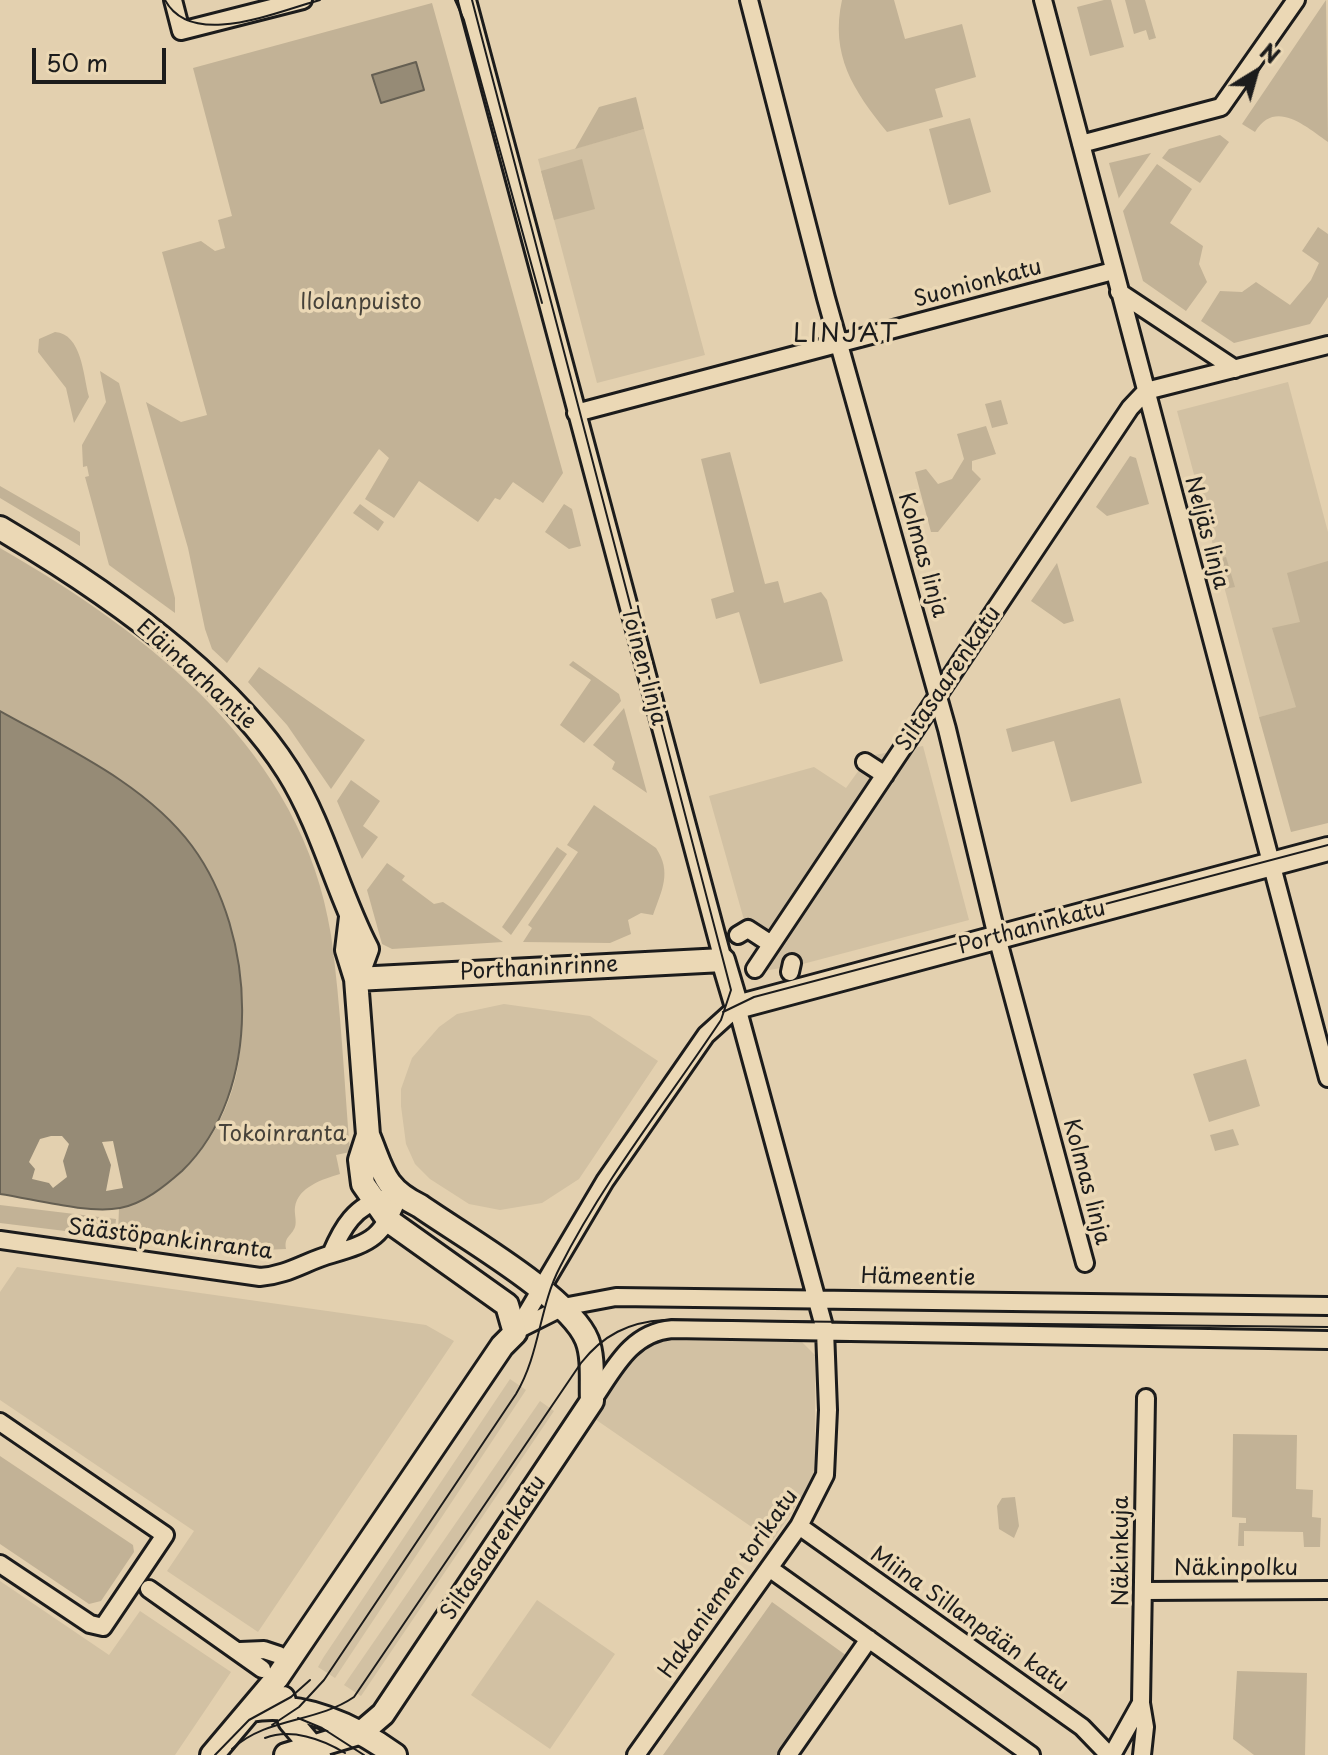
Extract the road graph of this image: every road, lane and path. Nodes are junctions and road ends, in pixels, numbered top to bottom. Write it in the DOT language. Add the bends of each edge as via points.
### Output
graph roads {
  1 [pos="173,0"];
  2 [pos="303,0"];
  3 [pos="467,0"];
  4 [pos="749,0"];
  5 [pos="1043,0"];
  6 [pos="1296,0"];
  7 [pos="1081,144"];
  8 [pos="1113,271"];
  9 [pos="1119,292"];
  10 [pos="841,344"];
  11 [pos="1328,345"];
  12 [pos="1235,369"];
  13 [pos="1146,391"];
  14 [pos="576,413"];
  15 [pos="0,528"];
  16 [pos="938,696"];
  17 [pos="862,766"];
  18 [pos="882,780"];
  19 [pos="1328,849"];
  20 [pos="1271,864"];
  21 [pos="738,935"];
  22 [pos="997,937"];
  23 [pos="771,944"];
  24 [pos="723,960"];
  25 [pos="755,969"];
  26 [pos="356,979"];
  27 [pos="737,1007"];
  28 [pos="1328,1078"];
  29 [pos="368,1135"];
  30 [pos="399,1196"];
  31 [pos="372,1201"];
  32 [pos="389,1221"];
  33 [pos="0,1242"];
  34 [pos="331,1254"];
  35 [pos="1085,1263"];
  36 [pos="541,1291"];
  37 [pos="817,1300"];
  38 [pos="1328,1306"];
  39 [pos="563,1307"];
  40 [pos="825,1330"];
  41 [pos="515,1333"];
  42 [pos="1328,1340"];
  43 [pos="1146,1398"];
  44 [pos="592,1401"];
  45 [pos="0,1422"];
  46 [pos="799,1526"];
  47 [pos="0,1564"];
  48 [pos="769,1568"];
  49 [pos="149,1589"];
  50 [pos="1328,1590"];
  51 [pos="1145,1591"];
  52 [pos="869,1639"];
  53 [pos="240,1651"];
  54 [pos="279,1655"];
  55 [pos="269,1673"];
  56 [pos="1141,1703"];
  57 [pos="286,1708"];
  58 [pos="250,1710"];
  59 [pos="362,1732"];
  60 [pos="314,1750"];
  61 [pos="212,1755"];
  62 [pos="286,1755"];
  63 [pos="395,1755"];
  64 [pos="636,1755"];
  65 [pos="788,1755"];
  66 [pos="1029,1755"];
  67 [pos="1111,1755"];
  68 [pos="1142,1755"];
  1 -- 2 [label="street" via="181,31"];
  3 -- 14 [label="street, Toinen linja"];
  4 -- 10 [label="street, Kolmas linja"];
  5 -- 7 [label="street, Neljäs linja"];
  6 -- 7 [label="street" via="1221,107"];
  7 -- 8 [label="street, Neljäs linja"];
  8 -- 9 [label="street, Neljäs linja"];
  8 -- 10 [label="street, Suonionkatu"];
  9 -- 12 [label="street"];
  9 -- 13 [label="street, Neljäs linja"];
  10 -- 14 [label="street, Suonionkatu"];
  10 -- 16 [label="street, Kolmas linja"];
  11 -- 12 [label="street"];
  12 -- 13 [label="street"];
  13 -- 16 [label="street, Siltasaarenkatu"];
  13 -- 20 [label="street, Neljäs linja"];
  14 -- 24 [label="street, Toinen linja"];
  15 -- 26 [label="main road, Eläintarhantie" via="131,616 237,708 287,770 330,853 351,917 347,950"];
  16 -- 18 [label="street, Siltasaarenkatu"];
  16 -- 22 [label="street, Kolmas linja"];
  17 -- 18 [label="street"];
  18 -- 23 [label="street, Siltasaarenkatu"];
  19 -- 20 [label="main road, Porthaninkatu"];
  20 -- 22 [label="main road, Porthaninkatu"];
  20 -- 28 [label="street, Neljäs linja"];
  21 -- 23 [label="street" via="748,929"];
  22 -- 27 [label="main road, Porthaninkatu"];
  22 -- 35 [label="street, Kolmas linja"];
  23 -- 25 [label="street, Siltasaarenkatu"];
  24 -- 26 [label="main road, Porthaninrinne"];
  24 -- 27 [label="main road, Toinen linja"];
  26 -- 29 [label="main road, Eläintarhantie"];
  27 -- 36 [label="street" via="706,1035 605,1181"];
  27 -- 37 [label="street, Toinen linja"];
  29 -- 30 [label="main road, Eläintarhantie" via="382,1174"];
  29 -- 31 [label="main road, Eläintarhantie" via="360,1160"];
  30 -- 31 [label="street"];
  30 -- 32 [label="street, Säästöpankinranta"];
  30 -- 36 [label="main road, Eläintarhantie"];
  31 -- 32 [label="main road, Eläintarhantie"];
  31 -- 34 [label="street" via="341,1229"];
  32 -- 34 [label="street, Säästöpankinranta" via="351,1251"];
  32 -- 41 [label="main road, Eläintarhantie" via="507,1305"];
  33 -- 34 [label="street, Säästöpankinranta" via="260,1277 281,1275"];
  36 -- 39 [label="main road"];
  36 -- 41 [label="street"];
  37 -- 38 [label="street, Hämeentie"];
  37 -- 39 [label="street, Hämeentie" via="616,1297"];
  37 -- 40 [label="street, Toinen linja"];
  39 -- 41 [label="street, Hämeentie"];
  39 -- 44 [label="main road" via="588,1342"];
  40 -- 42 [label="street"];
  40 -- 44 [label="street" via="649,1333 627,1351"];
  40 -- 46 [label="street, Hakaniemen torikatu" via="825,1475"];
  41 -- 55 [label="main road"];
  43 -- 51 [label="street, Näkinkuja"];
  44 -- 59 [label="main road, Siltasaarenkatu" via="387,1709"];
  45 -- 47 [label="street" via="165,1535 103,1627 90,1624"];
  46 -- 48 [label="street, Hakaniemen torikatu"];
  46 -- 67 [label="street, Miina Sillanpään katu" via="1082,1727"];
  48 -- 52 [label="street"];
  48 -- 64 [label="street, Hakaniemen torikatu"];
  49 -- 53 [label="street"];
  50 -- 51 [label="street, Näkinpolku"];
  51 -- 56 [label="street, Näkinkuja"];
  52 -- 65 [label="street"];
  52 -- 66 [label="street"];
  53 -- 54 [label="street"];
  53 -- 55 [label="street"];
  55 -- 57 [label="main road"];
  55 -- 58 [label="main road"];
  56 -- 67 [label="street, Näkinkuja"];
  56 -- 68 [label="street, Näkinkuja"];
  57 -- 58 [label="main road"];
  57 -- 59 [label="main road"];
  57 -- 60 [label="main road"];
  58 -- 61 [label="main road"];
  59 -- 60 [label="main road, Siltasaarenkatu"];
  59 -- 63 [label="main road"];
  60 -- 62 [label="main road, Siltasaarenkatu"];
}
